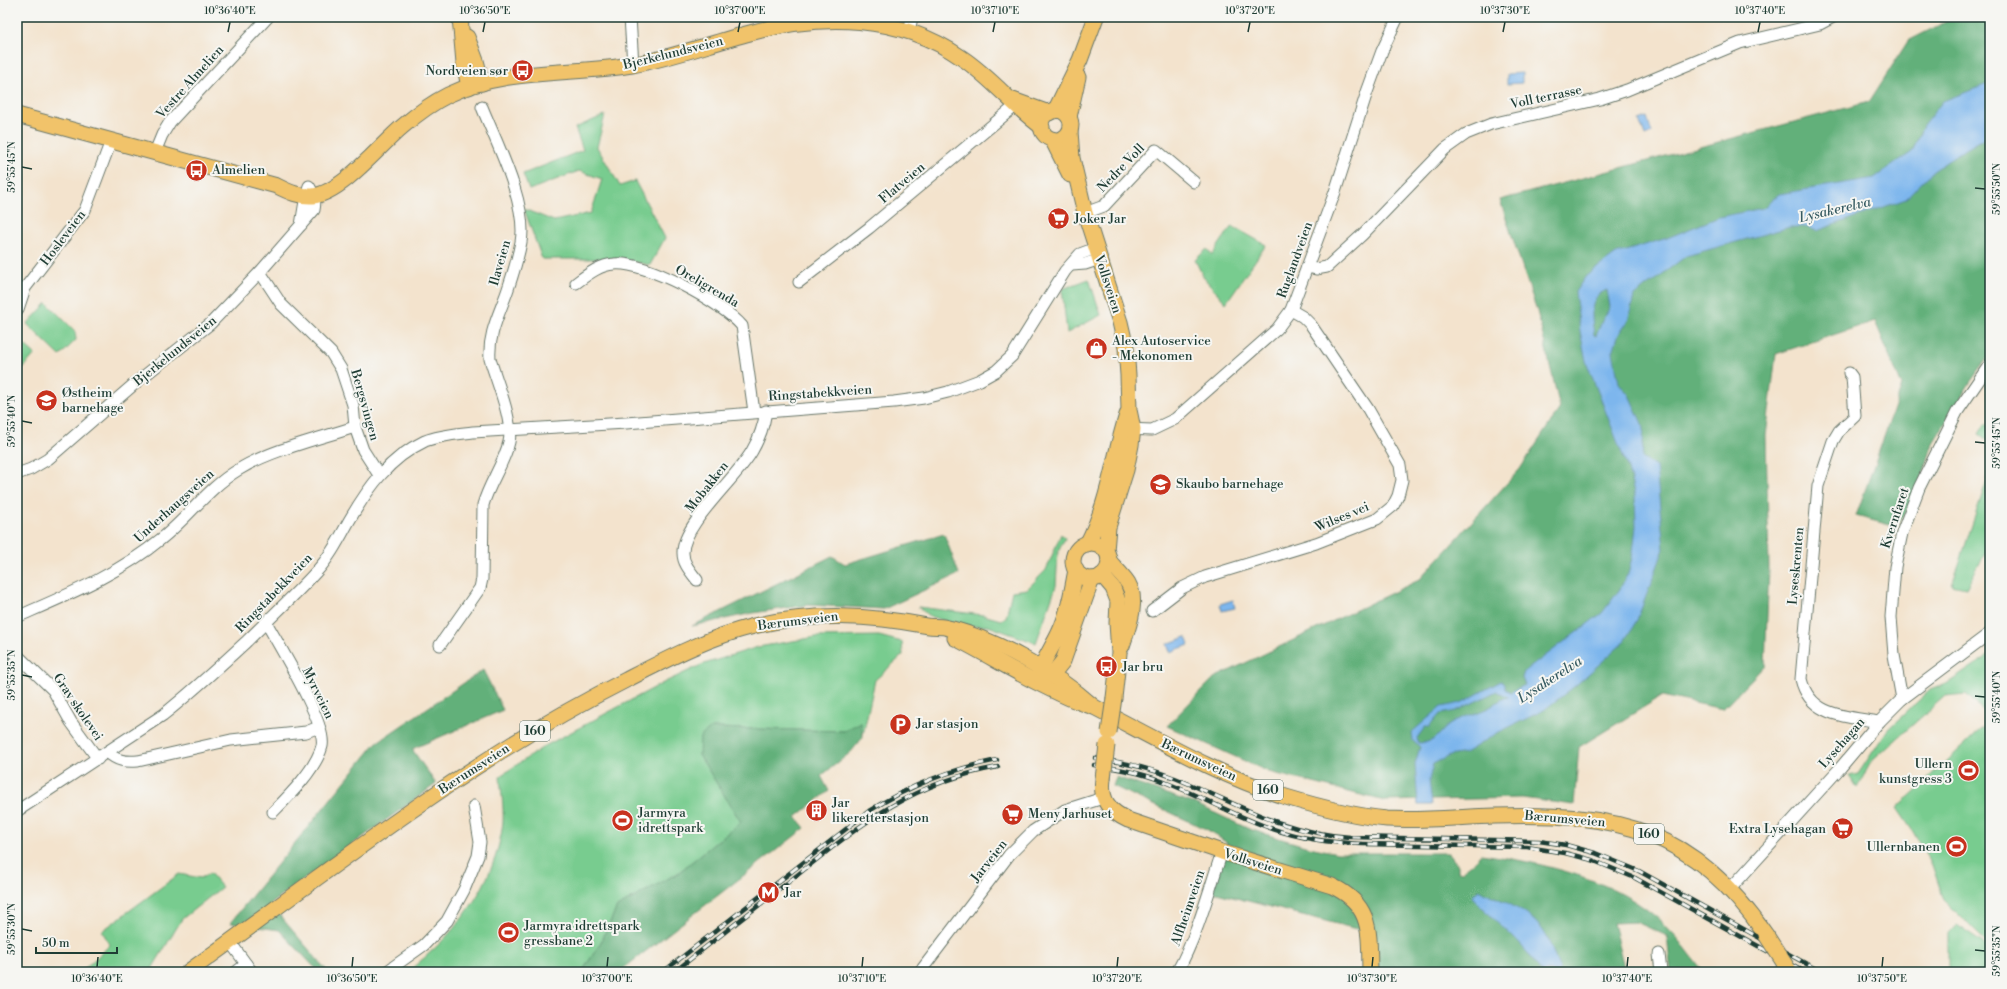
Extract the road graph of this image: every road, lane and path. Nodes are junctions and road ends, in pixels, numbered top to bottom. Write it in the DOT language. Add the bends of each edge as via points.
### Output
graph roads {
  1 [pos="268,17"];
  2 [pos="630,17"];
  3 [pos="912,17"];
  4 [pos="1096,17"];
  5 [pos="1398,17"];
  6 [pos="1833,17"];
  7 [pos="458,18"];
  8 [pos="909,32"];
  9 [pos="1080,60"];
  10 [pos="633,64"];
  11 [pos="476,85"];
  12 [pos="1015,102"];
  13 [pos="482,107"];
  14 [pos="1052,112"];
  15 [pos="17,115"];
  16 [pos="1069,124"];
  17 [pos="1042,127"];
  18 [pos="1052,139"];
  19 [pos="111,141"];
  20 [pos="155,152"];
  21 [pos="1194,182"];
  22 [pos="310,192"];
  23 [pos="1084,210"];
  24 [pos="1098,253"];
  25 [pos="1307,267"];
  26 [pos="260,272"];
  27 [pos="799,282"];
  28 [pos="576,284"];
  29 [pos="18,309"];
  30 [pos="1291,310"];
  31 [pos="1990,364"];
  32 [pos="1849,373"];
  33 [pos="766,411"];
  34 [pos="754,412"];
  35 [pos="355,427"];
  36 [pos="511,428"];
  37 [pos="1128,429"];
  38 [pos="17,474"];
  39 [pos="379,475"];
  40 [pos="1086,544"];
  41 [pos="1108,556"];
  42 [pos="1076,570"];
  43 [pos="1097,577"];
  44 [pos="697,580"];
  45 [pos="1152,611"];
  46 [pos="17,617"];
  47 [pos="266,622"];
  48 [pos="1990,633"];
  49 [pos="440,646"];
  50 [pos="1120,653"];
  51 [pos="17,655"];
  52 [pos="1042,675"];
  53 [pos="1902,699"];
  54 [pos="1879,722"];
  55 [pos="319,727"];
  56 [pos="107,752"];
  57 [pos="98,759"];
  58 [pos="1104,798"];
  59 [pos="474,806"];
  60 [pos="17,811"];
  61 [pos="273,812"];
  62 [pos="1222,852"];
  63 [pos="1730,889"];
  64 [pos="230,942"];
  65 [pos="1659,954"];
  66 [pos="249,968"];
  67 [pos="1789,970"];
  68 [pos="188,972"];
  69 [pos="236,972"];
  70 [pos="386,972"];
  71 [pos="920,972"];
  72 [pos="1177,972"];
  73 [pos="1370,972"];
  74 [pos="1661,972"];
  1 -- 20 [label="street, Vestre Almelien" via="170,122"];
  2 -- 10 [label="street"];
  3 -- 8 [label="street"];
  4 -- 9 [label="main road, Vollsveien"];
  5 -- 25 [label="street, Ruglandveien" via="1369,85 1335,192"];
  6 -- 25 [label="street, Voll terrasse" via="1820,24 1740,43 1600,99 1491,124 1466,134 1445,149 1362,235 1327,267"];
  7 -- 11 [label="main road" via="476,61"];
  8 -- 10 [label="main road, Bjerkelundsveien" via="844,19 808,21 769,28"];
  8 -- 12 [label="main road, Bjerkelundsveien" via="962,57"];
  9 -- 14 [label="main road, Vollsveien"];
  9 -- 16 [label="main road, Vollsveien"];
  10 -- 11 [label="main road, Bjerkelundsveien" via="514,77"];
  11 -- 22 [label="main road, Bjerkelundsveien" via="434,102 420,112 339,184"];
  12 -- 14 [label="main road, Bjerkelundsveien"];
  12 -- 17 [label="main road, Bjerkelundsveien"];
  12 -- 27 [label="street, Flatveien" via="869,228"];
  13 -- 36 [label="street, Ilaveien" via="516,195 522,226 521,241 508,289 493,327 489,348"];
  14 -- 16 [label="main road" via="1065,113"];
  14 -- 17 [label="main road" via="1043,119"];
  15 -- 19 [label="main road"];
  16 -- 18 [label="main road" via="1062,138"];
  16 -- 23 [label="main road, Vollsveien" via="1072,158"];
  17 -- 18 [label="main road" via="1044,133"];
  18 -- 23 [label="main road, Vollsveien"];
  19 -- 20 [label="main road"];
  19 -- 29 [label="street, Hosleveien" via="85,210 25,288"];
  20 -- 22 [label="main road" via="277,186 298,196"];
  21 -- 23 [label="street, Nedre Voll" via="1156,150 1104,206"];
  22 -- 26 [label="street, Bjerkelundsveien" via="301,227"];
  23 -- 24 [label="main road, Vollsveien"];
  24 -- 33 [label="street, Ringstabekkveien" via="1080,254 1056,283 1012,356 996,371 980,380 924,398"];
  24 -- 37 [label="main road, Vollsveien" via="1126,348"];
  25 -- 30 [label="street, Ruglandveien"];
  26 -- 35 [label="street, Bergsvingen" via="281,304 331,353 341,369 353,405"];
  26 -- 38 [label="street, Bjerkelundsveien" via="210,324 139,380 48,459"];
  28 -- 34 [label="street, Oreligrenda" via="598,268 614,264 639,266 656,272 718,305 735,317 742,326"];
  30 -- 37 [label="street, Ruglandveien" via="1277,329 1174,419 1152,430"];
  30 -- 45 [label="street, Wilses vei" via="1311,325 1388,443 1400,466 1402,480 1398,496 1393,506 1377,518 1316,544 1205,576 1182,588"];
  31 -- 53 [label="street, Kvernfaret" via="1957,412 1919,488 1902,533 1895,567 1891,617 1894,656"];
  32 -- 54 [label="street, Lyseskrenten" via="1852,377 1855,416 1839,430 1833,440 1818,486 1802,679 1804,691 1822,710"];
  33 -- 34 [label="street, Ringstabekkveien"];
  33 -- 44 [label="street, Mobakken" via="764,425 752,452 684,541 685,565"];
  34 -- 36 [label="street, Ringstabekkveien" via="626,423"];
  35 -- 39 [label="street, Bergsvingen" via="363,450"];
  35 -- 46 [label="street, Underhaugsveien" via="300,444 238,470 135,560 75,592"];
  36 -- 39 [label="street, Ringstabekkveien" via="449,435 426,441 403,454"];
  36 -- 49 [label="street" via="506,451 483,505 480,588"];
  37 -- 40 [label="main road, Vollsveien" via="1099,518"];
  37 -- 41 [label="main road, Vollsveien" via="1126,470 1108,526"];
  39 -- 47 [label="street, Ringstabekkveien" via="317,571"];
  40 -- 41 [label="main road" via="1096,544"];
  40 -- 42 [label="main road" via="1074,555"];
  41 -- 43 [label="main road" via="1106,572"];
  41 -- 50 [label="main road" via="1125,578 1132,595 1131,616"];
  42 -- 43 [label="main road" via="1086,578"];
  42 -- 52 [label="main road" via="1061,630"];
  43 -- 50 [label="main road" via="1117,593"];
  43 -- 52 [label="main road" via="1063,661"];
  47 -- 55 [label="street, Myrveien" via="314,712"];
  47 -- 56 [label="street, Ringstabekkveien" via="186,697"];
  48 -- 53 [label="street, Lysehagan"];
  50 -- 58 [label="main road, bridge" via="1102,779"];
  51 -- 57 [label="street, Grav skolevei" via="53,690 71,722"];
  52 -- 63 [label="main road, Bærumsveien / 160" via="1075,701 1093,706 1187,756 1283,796 1350,814 1403,819 1541,815 1608,822 1660,839 1713,872"];
  52 -- 64 [label="main road, Bærumsveien / 160" via="932,627 882,618 831,616 752,626 682,652 596,695 474,768"];
  53 -- 54 [label="street, Lysehagan"];
  54 -- 63 [label="street, Lysehagan"];
  55 -- 56 [label="street" via="306,732 231,740 138,761 124,762"];
  55 -- 61 [label="street, Myrveien" via="323,736 322,747 312,766"];
  56 -- 57 [label="street, Ringstabekkveien"];
  57 -- 60 [label="street, Ringstabekkveien"];
  58 -- 62 [label="main road, Vollsveien" via="1114,812 1128,820"];
  58 -- 71 [label="street, Jarveien" via="1065,810 1033,831 1009,855"];
  59 -- 70 [label="street" via="480,842 478,856 464,890 447,921 424,945"];
  62 -- 72 [label="street, Alfheimveien" via="1201,918"];
  62 -- 73 [label="main road, Vollsveien" via="1332,886 1354,899 1362,911 1368,932"];
  63 -- 67 [label="main road, Bærumsveien / 160, bridge"];
  64 -- 66 [label="street"];
  64 -- 68 [label="main road, Bærumsveien / 160"];
  65 -- 74 [label="street"];
  66 -- 69 [label="street"];
}
